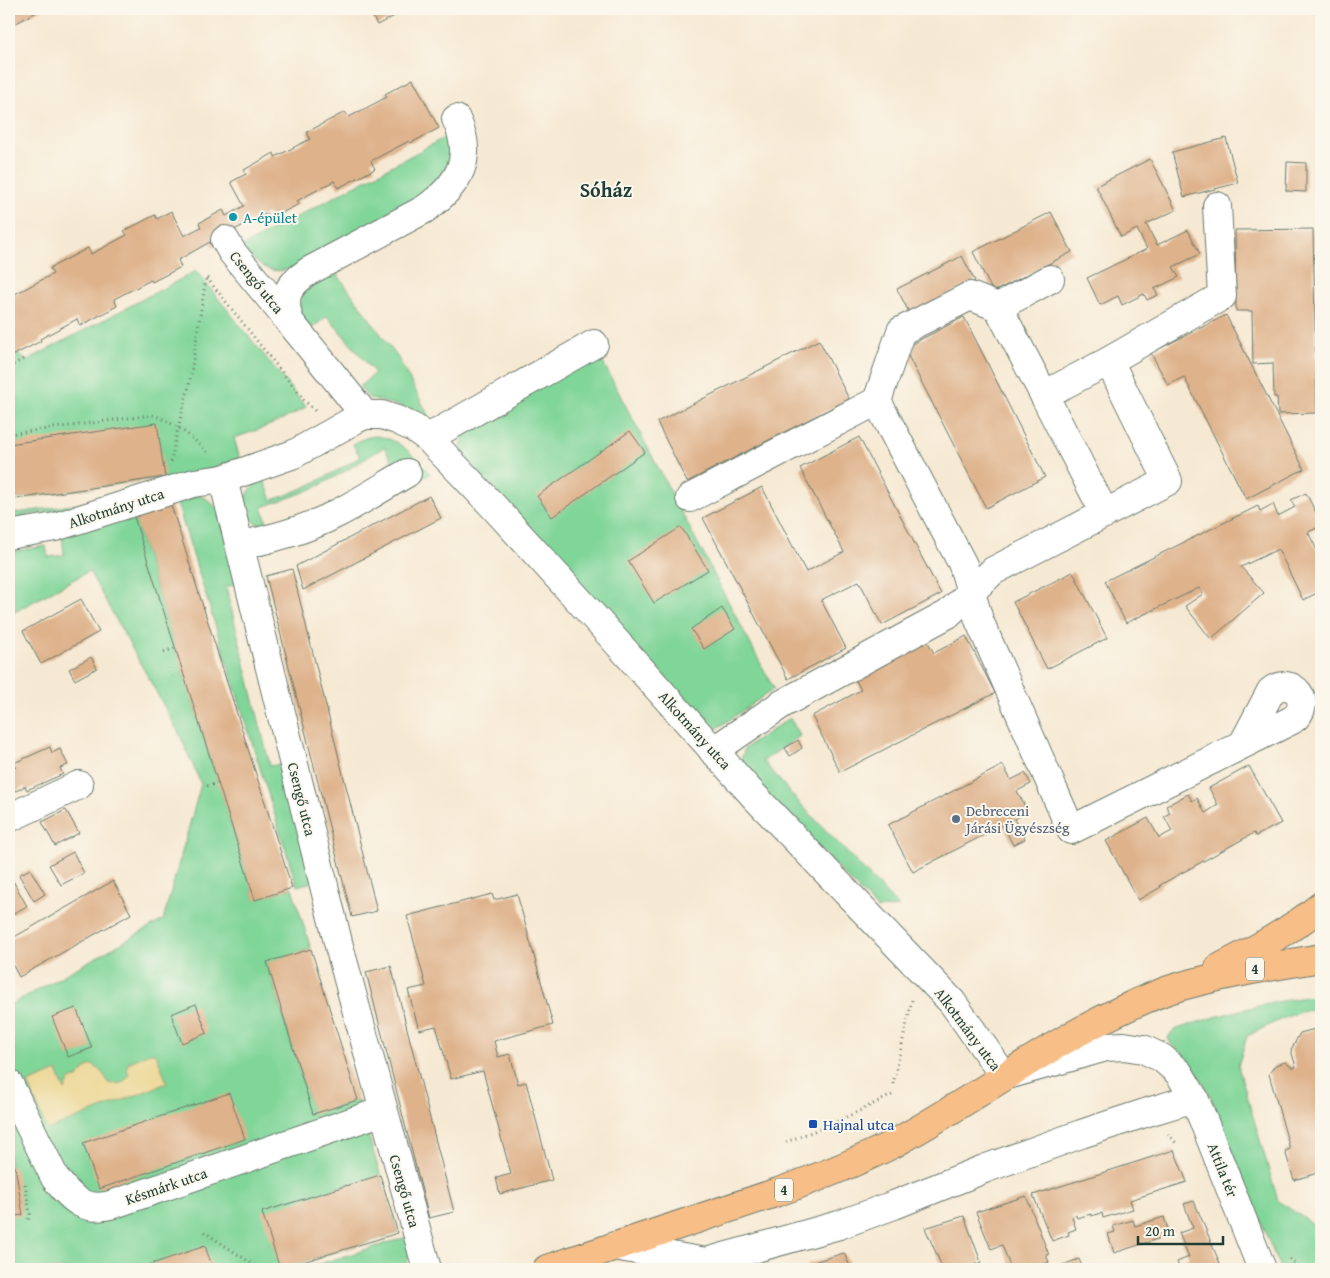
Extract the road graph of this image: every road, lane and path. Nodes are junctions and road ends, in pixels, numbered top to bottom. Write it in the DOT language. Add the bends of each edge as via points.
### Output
graph roads {
  1 [pos="456,119"];
  2 [pos="1217,206"];
  3 [pos="225,240"];
  4 [pos="1050,278"];
  5 [pos="998,307"];
  6 [pos="290,322"];
  7 [pos="594,344"];
  8 [pos="25,358"];
  9 [pos="1109,362"];
  10 [pos="9,367"];
  11 [pos="1044,395"];
  12 [pos="877,400"];
  13 [pos="317,413"];
  14 [pos="366,416"];
  15 [pos="178,428"];
  16 [pos="9,434"];
  17 [pos="428,438"];
  18 [pos="407,473"];
  19 [pos="223,479"];
  20 [pos="170,490"];
  21 [pos="690,498"];
  22 [pos="1105,514"];
  23 [pos="9,535"];
  24 [pos="240,546"];
  25 [pos="971,592"];
  26 [pos="176,648"];
  27 [pos="164,652"];
  28 [pos="1243,744"];
  29 [pos="713,751"];
  30 [pos="218,783"];
  31 [pos="79,785"];
  32 [pos="207,786"];
  33 [pos="9,818"];
  34 [pos="1321,906"];
  35 [pos="1321,958"];
  36 [pos="1188,983"];
  37 [pos="912,999"];
  38 [pos="1004,1076"];
  39 [pos="9,1084"];
  40 [pos="893,1084"];
  41 [pos="892,1095"];
  42 [pos="1194,1098"];
  43 [pos="383,1111"];
  44 [pos="786,1142"];
  45 [pos="204,1232"];
  46 [pos="614,1246"];
  47 [pos="260,1269"];
  48 [pos="426,1269"];
  49 [pos="547,1269"];
  50 [pos="1262,1269"];
  1 -- 6 [label="street" via="465,144 464,158 461,170 450,186 425,209 300,277 288,292 286,312"];
  2 -- 9 [label="street" via="1222,296"];
  3 -- 6 [label="street, Csengő utca"];
  4 -- 5 [label="street"];
  5 -- 11 [label="street"];
  5 -- 12 [label="street" via="970,296 901,331"];
  6 -- 14 [label="street, Csengő utca"];
  7 -- 17 [label="street"];
  8 -- 10 [label="path"];
  9 -- 11 [label="street"];
  9 -- 22 [label="street" via="1168,481"];
  11 -- 22 [label="street"];
  12 -- 21 [label="street"];
  12 -- 25 [label="street" via="963,565"];
  13 -- 15 [label="path" via="206,278 189,386"];
  14 -- 17 [label="street, Alkotmány utca" via="397,420"];
  14 -- 19 [label="street" via="294,454"];
  15 -- 16 [label="path" via="160,417 144,415"];
  15 -- 19 [label="path" via="214,460"];
  15 -- 20 [label="path" via="168,479"];
  17 -- 29 [label="street, Alkotmány utca"];
  18 -- 24 [label="street" via="318,522 282,536"];
  19 -- 20 [label="street, Alkotmány utca"];
  19 -- 24 [label="street, Csengő utca"];
  20 -- 23 [label="street, Alkotmány utca" via="55,527"];
  22 -- 25 [label="street" via="993,571"];
  24 -- 43 [label="street, Csengő utca" via="334,928"];
  25 -- 28 [label="street" via="979,620 1071,830"];
  25 -- 29 [label="street" via="948,614 782,704"];
  26 -- 27 [label="path"];
  29 -- 38 [label="street, Alkotmány utca" via="952,1002"];
  30 -- 32 [label="path"];
  31 -- 33 [label="street"];
  34 -- 36 [label="main road" via="1257,948"];
  35 -- 36 [label="main road, 4"];
  36 -- 38 [label="main road, 4" via="1086,1028"];
  37 -- 40 [label="path"];
  38 -- 42 [label="street, Attila tér" via="1106,1047 1124,1046 1143,1049 1162,1058"];
  38 -- 46 [label="main road, 4" via="893,1143 848,1165 813,1180"];
  39 -- 43 [label="street, Késmárk utca" via="55,1178 78,1202 98,1207"];
  41 -- 44 [label="path"];
  42 -- 46 [label="street" via="1081,1134 839,1225 706,1262"];
  42 -- 50 [label="street, Attila tér"];
  43 -- 48 [label="street, Csengő utca"];
  45 -- 47 [label="path"];
  46 -- 49 [label="main road, 4"];
}
